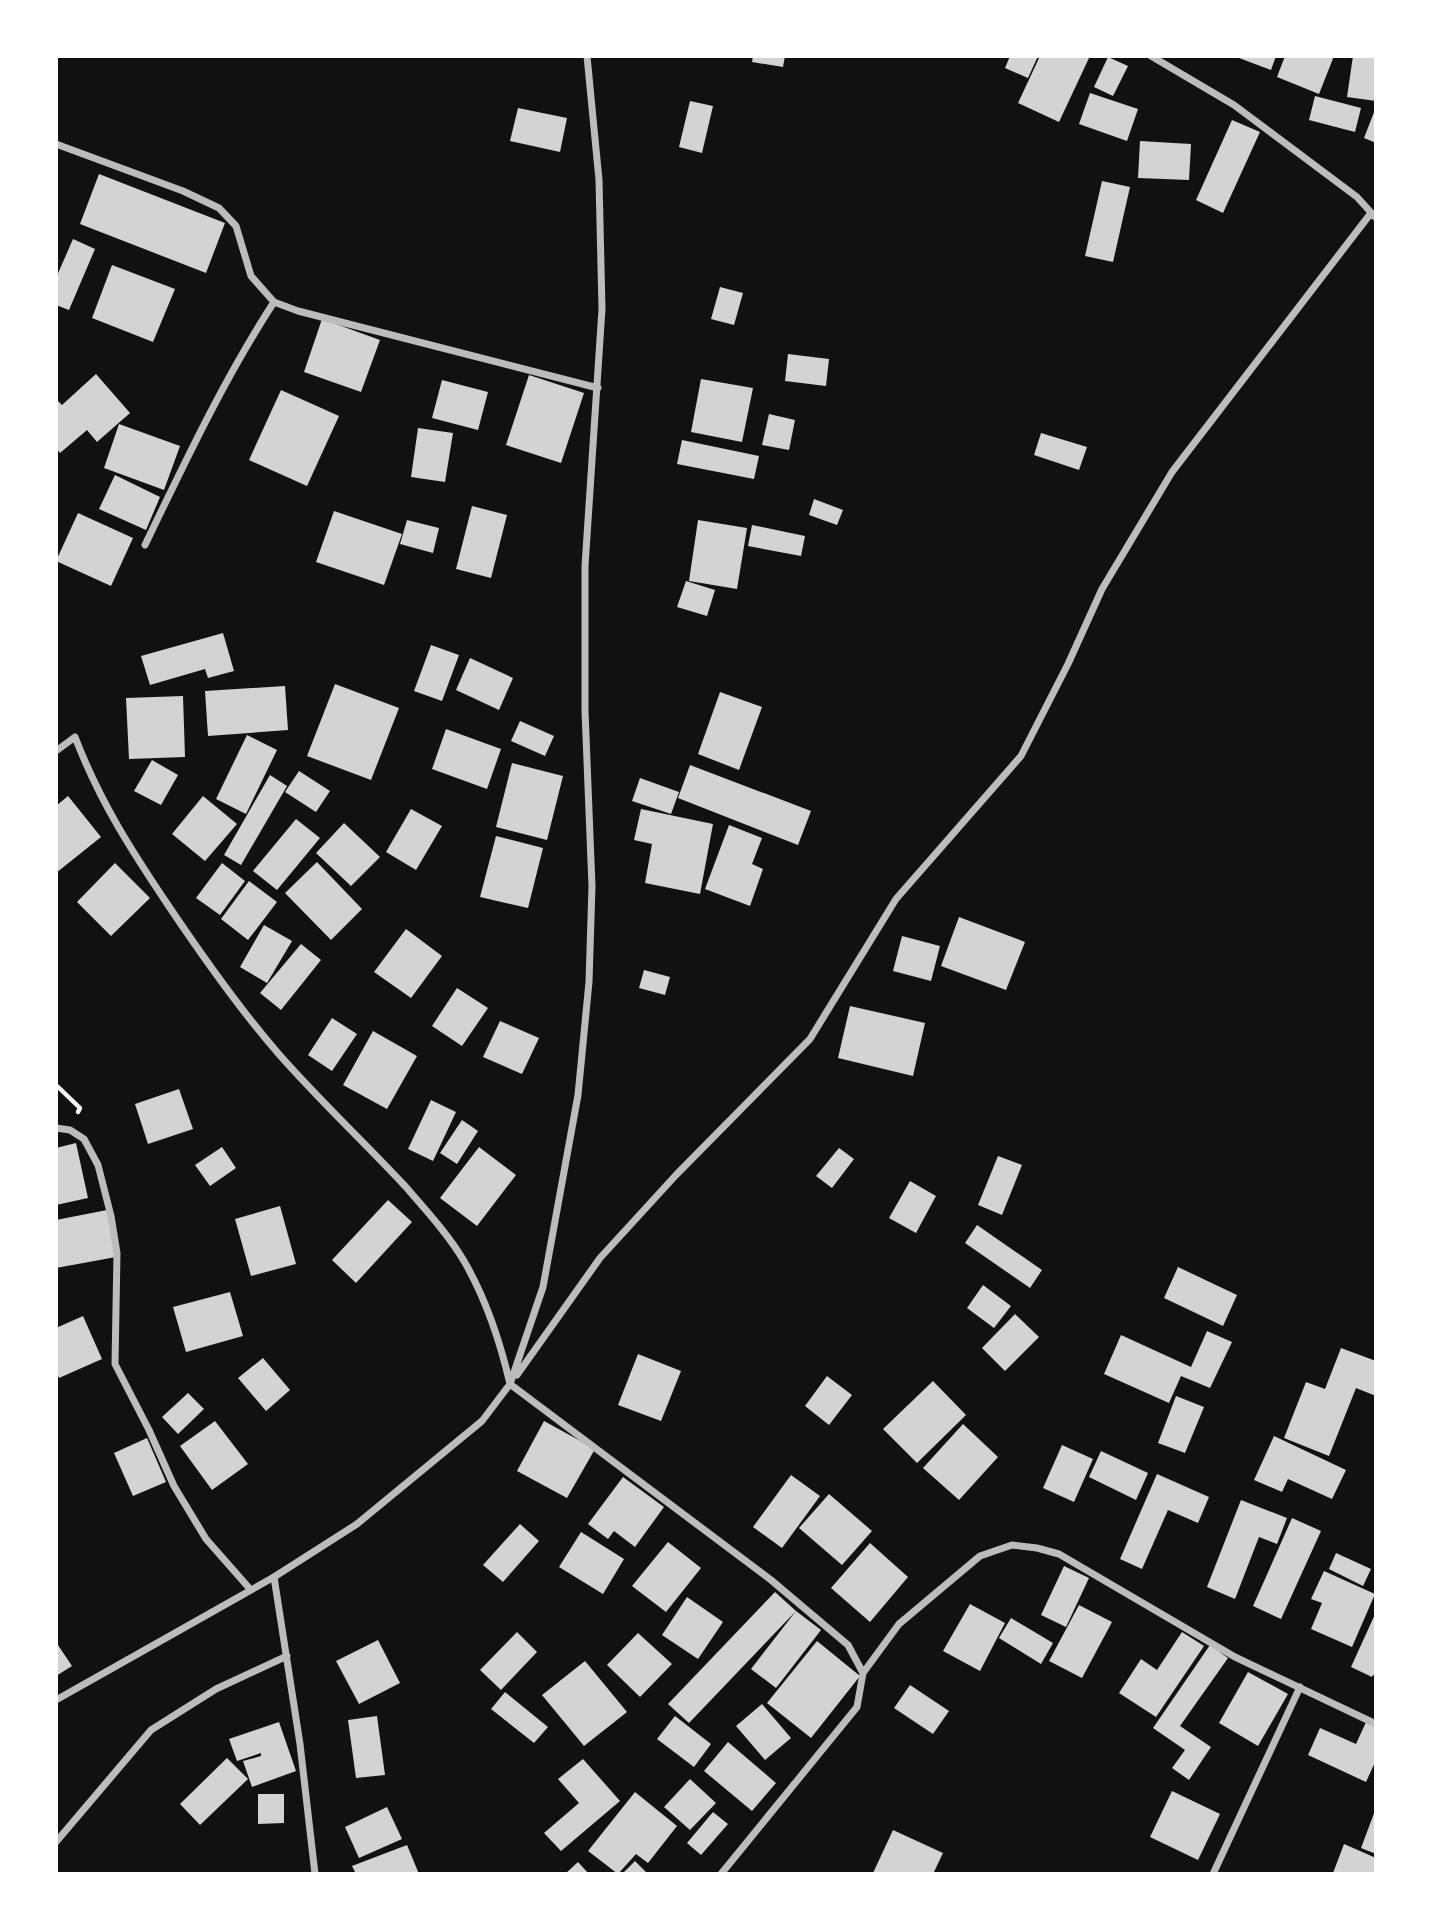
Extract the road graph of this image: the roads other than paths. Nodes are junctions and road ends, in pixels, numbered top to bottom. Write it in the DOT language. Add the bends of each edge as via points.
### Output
graph roads {
  1 [pos="587,56"];
  2 [pos="1151,56"];
  3 [pos="56,144"];
  4 [pos="1374,215"];
  5 [pos="274,302"];
  6 [pos="598,388"];
  7 [pos="145,545"];
  8 [pos="56,751"];
  9 [pos="56,1128"];
  10 [pos="510,1384"];
  11 [pos="274,1577"];
  12 [pos="250,1589"];
  13 [pos="286,1656"];
  14 [pos="863,1673"];
  15 [pos="1300,1687"];
  16 [pos="56,1700"];
  17 [pos="1376,1724"];
  18 [pos="56,1842"];
  19 [pos="315,1874"];
  20 [pos="721,1874"];
  21 [pos="1213,1874"];
  1 -- 6 [label="street" via="599,180 602,309"];
  2 -- 4 [label="street" via="1234,105 1357,197"];
  3 -- 5 [label="street" via="219,208 236,226 251,276"];
  4 -- 10 [label="street" via="1172,472 1102,589 1021,756 896,899 810,1039 600,1258"];
  5 -- 6 [label="street"];
  5 -- 7 [label="street" via="214,405"];
  6 -- 10 [label="street" via="585,566 592,886 589,982 578,1096 543,1287"];
  8 -- 10 [label="street" via="75,737 118,830 200,954 277,1052 411,1194 463,1259 484,1301"];
  9 -- 12 [label="street" via="84,1139 97,1165 111,1216 117,1253 115,1364 173,1486 206,1539"];
  10 -- 11 [label="street" via="482,1421 356,1524"];
  10 -- 14 [label="street" via="771,1580 848,1645"];
  11 -- 12 [label="street"];
  11 -- 13 [label="street"];
  12 -- 16 [label="street"];
  13 -- 18 [label="street" via="216,1689 151,1730"];
  13 -- 19 [label="street"];
  14 -- 15 [label="street" via="899,1624 939,1589 980,1556 1012,1545 1059,1554 1235,1657"];
  14 -- 20 [label="street" via="857,1707"];
  15 -- 17 [label="street"];
  15 -- 21 [label="street"];
}
